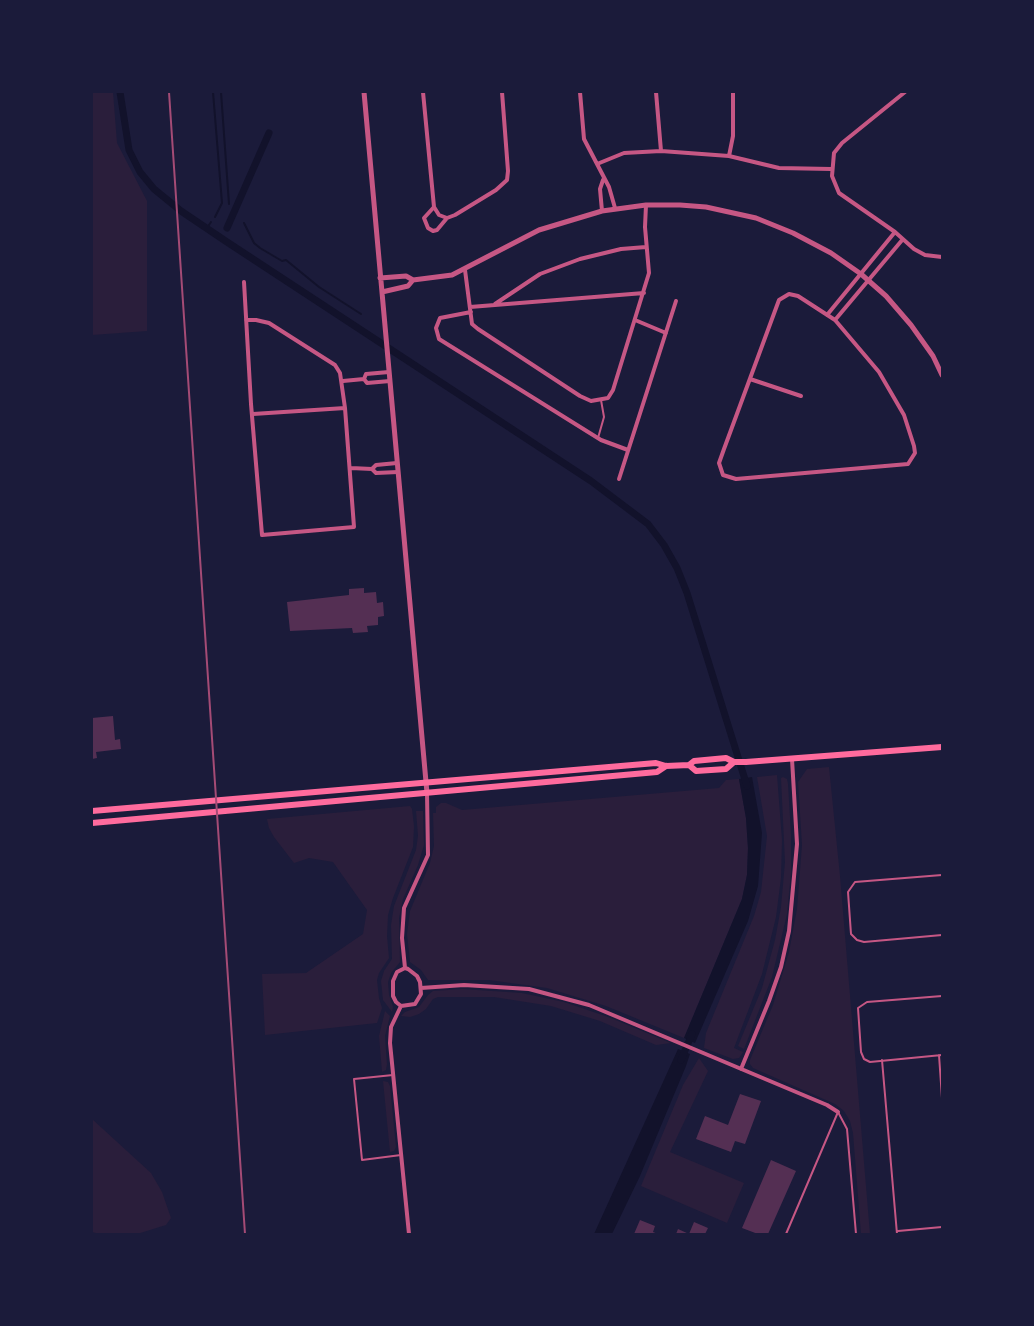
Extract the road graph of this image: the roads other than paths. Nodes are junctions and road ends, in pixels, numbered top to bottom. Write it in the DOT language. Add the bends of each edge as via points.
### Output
graph roads {
  1 [pos="363,92"];
  2 [pos="423,92"];
  3 [pos="502,92"];
  4 [pos="580,92"];
  5 [pos="656,92"];
  6 [pos="733,92"];
  7 [pos="904,92"];
  8 [pos="661,151"];
  9 [pos="729,156"];
  10 [pos="597,164"];
  11 [pos="831,169"];
  12 [pos="603,179"];
  13 [pos="646,205"];
  14 [pos="434,207"];
  15 [pos="615,208"];
  16 [pos="602,211"];
  17 [pos="447,218"];
  18 [pos="895,232"];
  19 [pos="903,239"];
  20 [pos="646,247"];
  21 [pos="942,257"];
  22 [pos="465,270"];
  23 [pos="861,274"];
  24 [pos="380,278"];
  25 [pos="413,280"];
  26 [pos="868,280"];
  27 [pos="244,282"];
  28 [pos="382,292"];
  29 [pos="644,293"];
  30 [pos="676,301"];
  31 [pos="495,304"];
  32 [pos="470,309"];
  33 [pos="827,315"];
  34 [pos="246,320"];
  35 [pos="635,320"];
  36 [pos="835,320"];
  37 [pos="666,333"];
  38 [pos="389,372"];
  39 [pos="942,375"];
  40 [pos="364,379"];
  41 [pos="750,379"];
  42 [pos="343,381"];
  43 [pos="390,381"];
  44 [pos="801,396"];
  45 [pos="601,400"];
  46 [pos="345,408"];
  47 [pos="253,414"];
  48 [pos="598,438"];
  49 [pos="628,450"];
  50 [pos="398,462"];
  51 [pos="351,468"];
  52 [pos="372,469"];
  53 [pos="398,472"];
  54 [pos="619,479"];
  55 [pos="942,747"];
  56 [pos="792,758"];
  57 [pos="734,762"];
  58 [pos="689,765"];
  59 [pos="666,766"];
  60 [pos="426,781"];
  61 [pos="427,793"];
  62 [pos="92,811"];
  63 [pos="92,823"];
  64 [pos="942,875"];
  65 [pos="942,935"];
  66 [pos="405,969"];
  67 [pos="421,988"];
  68 [pos="942,996"];
  69 [pos="400,1006"];
  70 [pos="941,1055"];
  71 [pos="882,1060"];
  72 [pos="741,1069"];
  73 [pos="393,1075"];
  74 [pos="942,1098"];
  75 [pos="838,1112"];
  76 [pos="401,1155"];
  77 [pos="942,1227"];
  78 [pos="897,1233"];
  79 [pos="409,1234"];
  80 [pos="786,1234"];
  81 [pos="856,1234"];
  1 -- 24 [label="street"];
  2 -- 14 [label="street"];
  3 -- 17 [label="street" via="507,180"];
  4 -- 10 [label="street" via="584,139"];
  5 -- 8 [label="street"];
  6 -- 9 [label="street"];
  7 -- 11 [label="street" via="842,143 834,153"];
  8 -- 9 [label="street"];
  8 -- 10 [label="street" via="624,153"];
  9 -- 11 [label="street" via="779,168"];
  10 -- 12 [label="street"];
  11 -- 18 [label="street" via="839,194"];
  12 -- 15 [label="street"];
  12 -- 16 [label="street"];
  13 -- 15 [label="street"];
  13 -- 20 [label="street"];
  13 -- 23 [label="street" via="706,207 756,218 831,253"];
  14 -- 17 [label="street"];
  14 -- 17 [label="street" via="424,218 428,228 437,230"];
  15 -- 16 [label="street"];
  16 -- 22 [label="street" via="539,230"];
  18 -- 19 [label="street"];
  18 -- 23 [label="street"];
  19 -- 21 [label="street" via="925,255"];
  19 -- 26 [label="street"];
  20 -- 29 [label="street" via="649,273"];
  20 -- 31 [label="street" via="580,259 540,274"];
  22 -- 25 [label="street"];
  22 -- 32 [label="street"];
  23 -- 26 [label="street"];
  23 -- 33 [label="street"];
  24 -- 25 [label="street" via="406,276"];
  24 -- 28 [label="street"];
  25 -- 28 [label="street" via="408,286"];
  26 -- 36 [label="street"];
  26 -- 39 [label="street" via="911,325"];
  27 -- 34 [label="street"];
  28 -- 38 [label="street"];
  29 -- 31 [label="street"];
  29 -- 35 [label="street"];
  30 -- 37 [label="street"];
  31 -- 32 [label="street"];
  32 -- 45 [label="street" via="472,324 478,329 580,396"];
  32 -- 48 [label="street" via="440,318 436,328 439,339"];
  33 -- 36 [label="street"];
  33 -- 41 [label="street" via="798,296 781,297"];
  34 -- 42 [label="street" via="269,324 316,353 335,365"];
  34 -- 47 [label="street"];
  35 -- 37 [label="street"];
  35 -- 45 [label="street" via="613,390"];
  36 -- 41 [label="street" via="879,372 904,415 915,453 908,464 730,478 723,474 719,463"];
  37 -- 49 [label="street"];
  38 -- 40 [label="street" via="366,374"];
  38 -- 43 [label="street"];
  40 -- 42 [label="street"];
  40 -- 43 [label="street"];
  41 -- 44 [label="street"];
  42 -- 46 [label="street"];
  43 -- 50 [label="street"];
  45 -- 48 [label="lane" via="604,417"];
  46 -- 47 [label="street"];
  46 -- 51 [label="street"];
  47 -- 51 [label="street" via="262,536 354,527"];
  48 -- 49 [label="street"];
  49 -- 54 [label="street"];
  50 -- 52 [label="street" via="375,465"];
  50 -- 53 [label="street"];
  51 -- 52 [label="street"];
  52 -- 53 [label="street" via="376,473"];
  53 -- 60 [label="street"];
  55 -- 56 [label="main road"];
  56 -- 57 [label="main road"];
  56 -- 72 [label="street" via="797,844 789,931 770,1001"];
  57 -- 58 [label="main road" via="726,758 694,760"];
  57 -- 58 [label="main road" via="726,769 696,771"];
  58 -- 59 [label="main road"];
  59 -- 60 [label="main road" via="656,763"];
  59 -- 61 [label="main road" via="657,772"];
  60 -- 61 [label="street"];
  60 -- 62 [label="main road"];
  61 -- 63 [label="main road"];
  61 -- 66 [label="street" via="428,855 404,908"];
  64 -- 65 [label="lane" via="855,882 848,892 851,934 857,940"];
  66 -- 67 [label="street" via="417,976"];
  66 -- 69 [label="street" via="397,972 393,981 393,996"];
  67 -- 69 [label="street" via="415,1004"];
  67 -- 72 [label="street" via="464,985 529,989 589,1005"];
  68 -- 71 [label="lane" via="862,1004 858,1008 864,1059"];
  69 -- 73 [label="street" via="391,1027"];
  70 -- 71 [label="lane"];
  70 -- 74 [label="lane"];
  71 -- 78 [label="lane"];
  72 -- 75 [label="street"];
  73 -- 76 [label="street"];
  73 -- 76 [label="lane" via="354,1079 357,1116 362,1160"];
  75 -- 80 [label="lane"];
  75 -- 81 [label="lane" via="847,1129"];
  76 -- 79 [label="street"];
  77 -- 78 [label="lane"];
}
